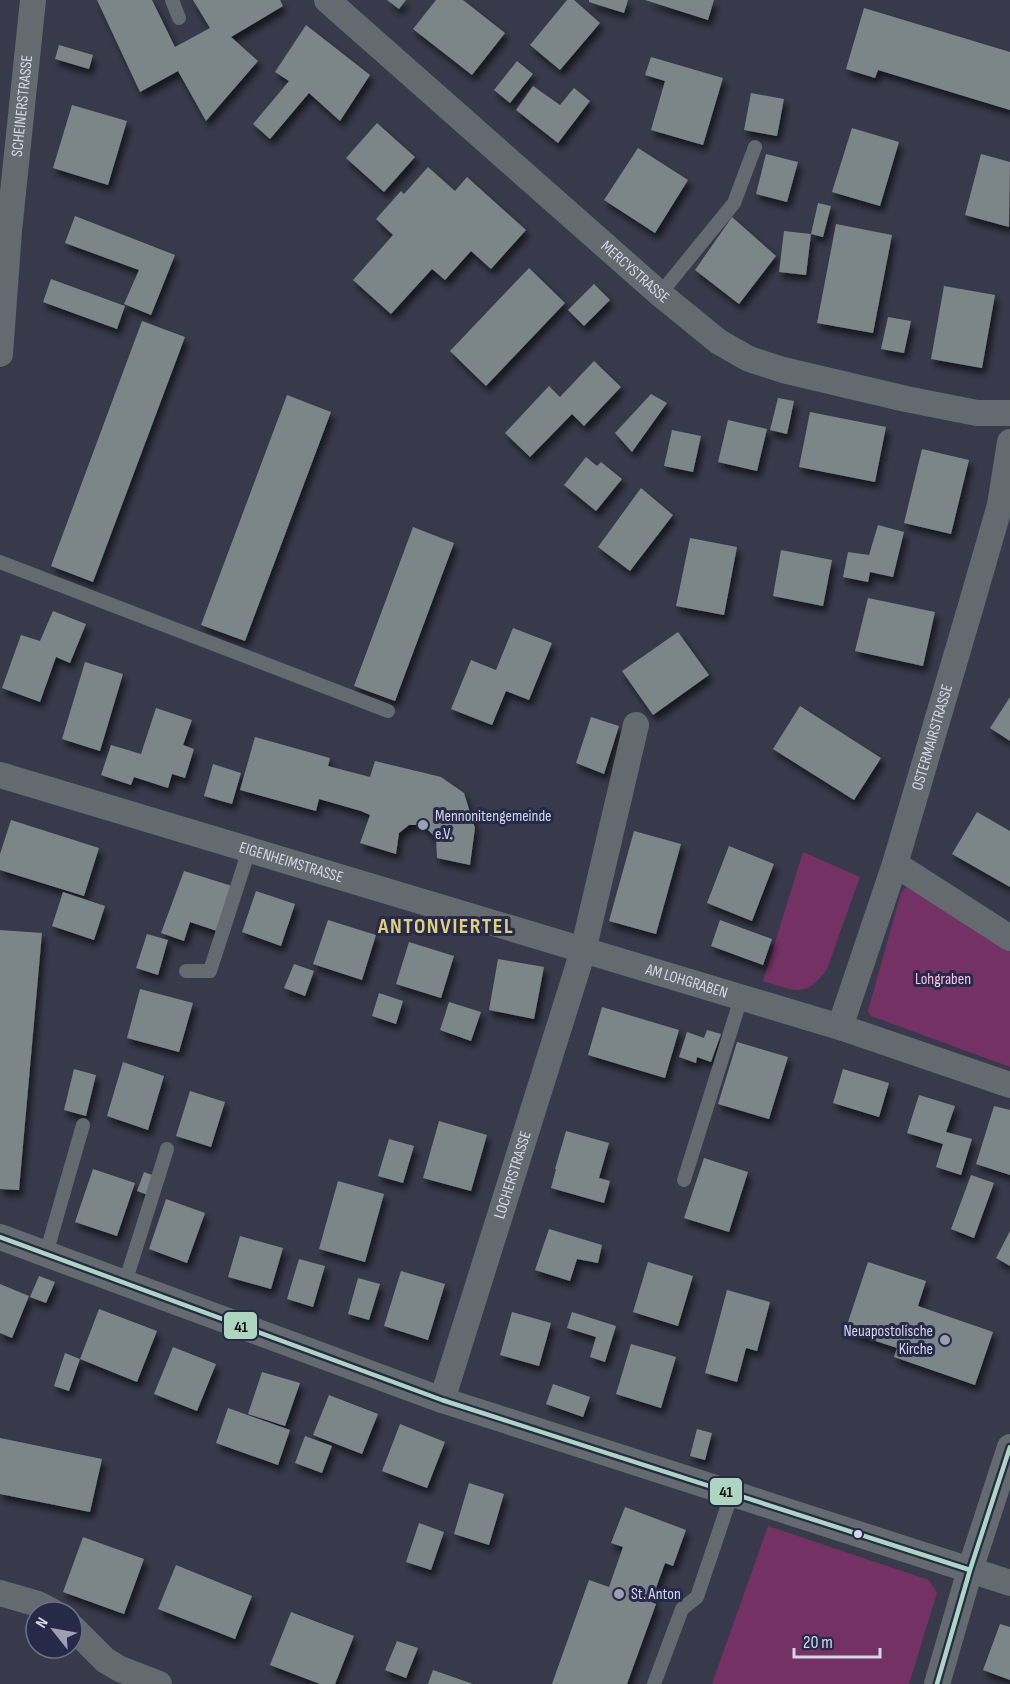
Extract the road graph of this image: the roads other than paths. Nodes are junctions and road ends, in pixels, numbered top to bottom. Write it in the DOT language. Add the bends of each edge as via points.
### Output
graph roads {
  1 [pos="33,0"];
  2 [pos="172,0"];
  3 [pos="327,0"];
  4 [pos="179,18"];
  5 [pos="755,147"];
  6 [pos="660,294"];
  7 [pos="0,354"];
  8 [pos="1010,413"];
  9 [pos="1010,442"];
  10 [pos="0,562"];
  11 [pos="388,711"];
  12 [pos="636,725"];
  13 [pos="0,775"];
  14 [pos="249,850"];
  15 [pos="895,864"];
  16 [pos="1010,938"];
  17 [pos="583,951"];
  18 [pos="186,971"];
  19 [pos="741,998"];
  20 [pos="840,1027"];
  21 [pos="1010,1085"];
  22 [pos="83,1125"];
  23 [pos="167,1149"];
  24 [pos="684,1180"];
  25 [pos="0,1237"];
  26 [pos="46,1254"];
  27 [pos="125,1283"];
  28 [pos="442,1400"];
  29 [pos="1010,1447"];
  30 [pos="732,1493"];
  31 [pos="970,1570"];
  32 [pos="1010,1583"];
  33 [pos="0,1593"];
  34 [pos="24,1600"];
  35 [pos="84,1639"];
  36 [pos="159,1684"];
  37 [pos="654,1684"];
  38 [pos="938,1684"];
  1 -- 7 [label="street, SCHEINERSTRASSE"];
  2 -- 4 [label="lane"];
  3 -- 6 [label="street, MERCYSTRASSE"];
  5 -- 6 [label="lane" via="734,203"];
  6 -- 8 [label="street, MERCYSTRASSE" via="719,342 749,359 906,399 976,413"];
  9 -- 15 [label="street, OSTERMAIRSTRASSE" via="990,540"];
  10 -- 11 [label="lane"];
  12 -- 17 [label="street"];
  13 -- 14 [label="street, EIGENHEIMSTRASSE"];
  14 -- 17 [label="street, EIGENHEIMSTRASSE"];
  14 -- 18 [label="lane" via="210,971"];
  15 -- 16 [label="street"];
  15 -- 20 [label="street, OSTERMAIRSTRASSE"];
  17 -- 19 [label="street, AM LOHGRABEN"];
  17 -- 28 [label="street, LOCHERSTRASSE"];
  19 -- 20 [label="street, AM LOHGRABEN"];
  19 -- 24 [label="lane"];
  20 -- 21 [label="street, AM LOHGRABEN"];
  22 -- 26 [label="lane"];
  23 -- 27 [label="lane"];
  25 -- 26 [label="street"];
  26 -- 27 [label="street"];
  27 -- 28 [label="street"];
  28 -- 30 [label="street"];
  29 -- 31 [label="street"];
  30 -- 31 [label="street"];
  30 -- 37 [label="lane" via="697,1597 682,1609"];
  31 -- 32 [label="street"];
  31 -- 38 [label="street"];
  33 -- 34 [label="street"];
  35 -- 36 [label="street" via="105,1660"];
}
